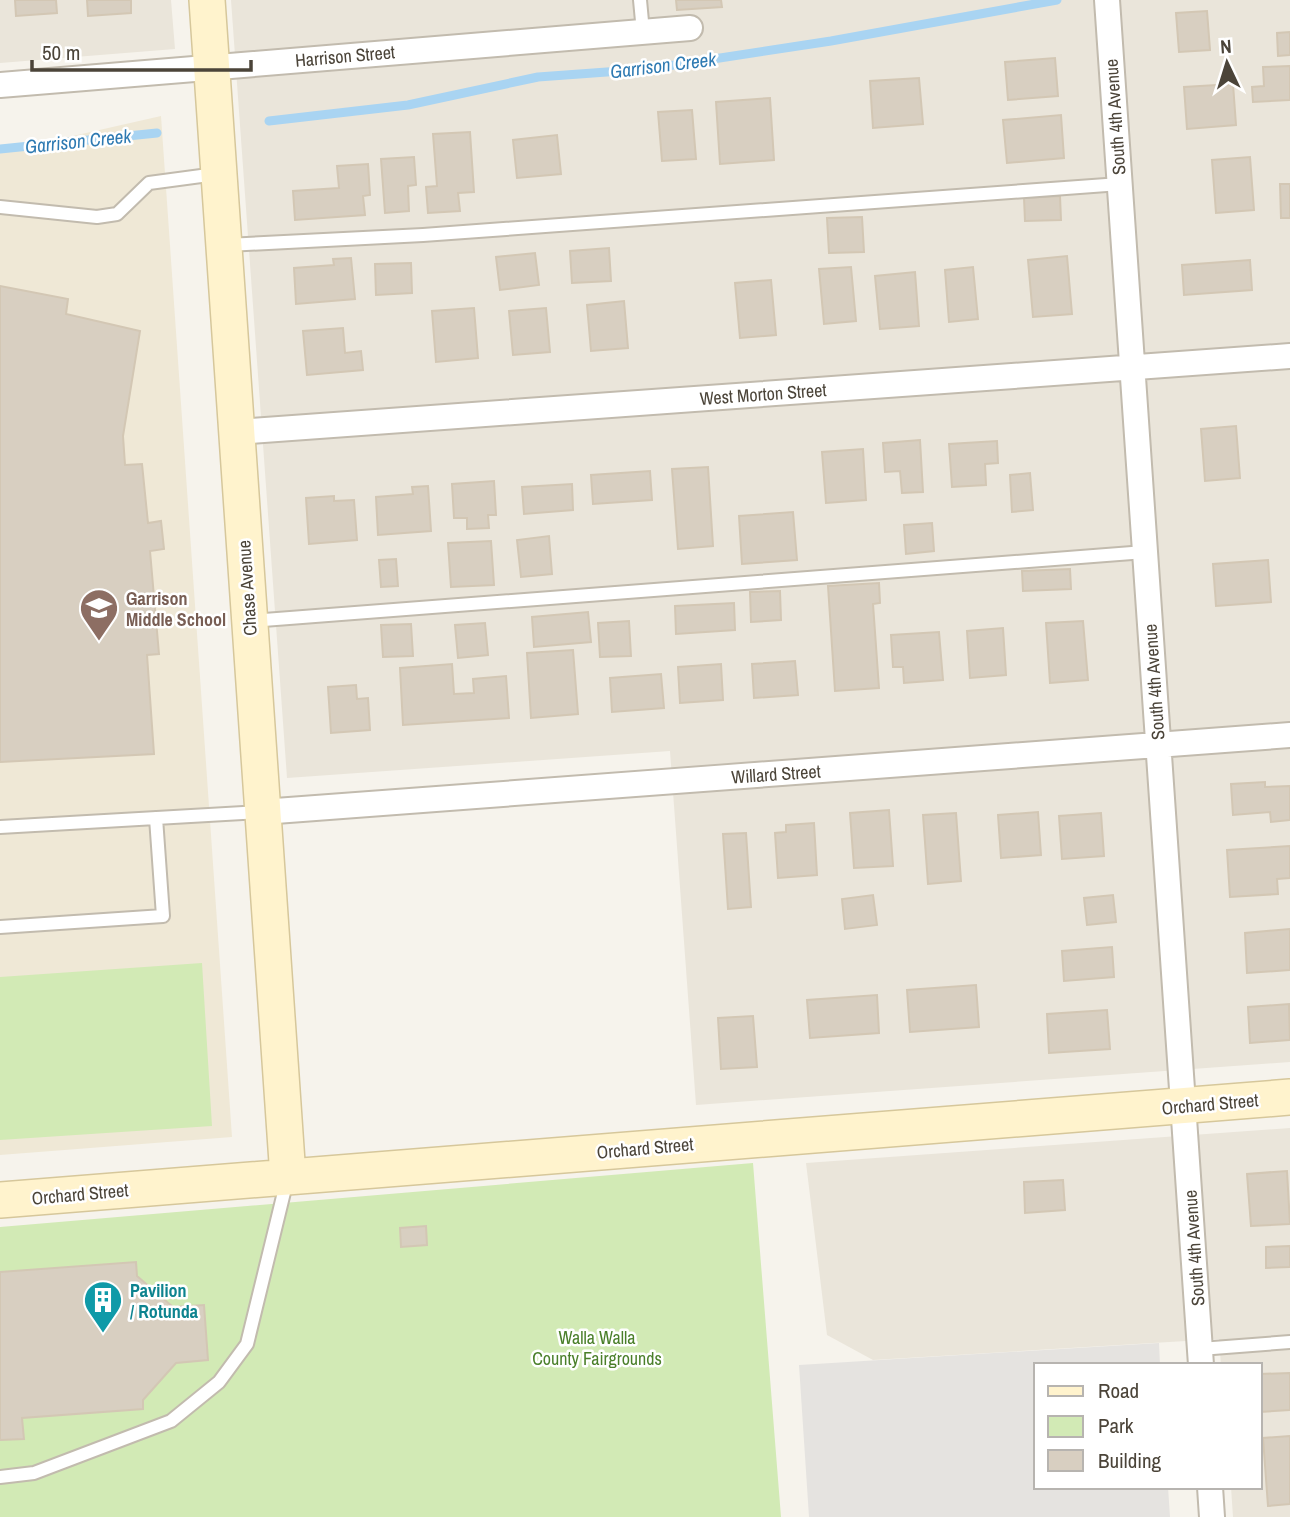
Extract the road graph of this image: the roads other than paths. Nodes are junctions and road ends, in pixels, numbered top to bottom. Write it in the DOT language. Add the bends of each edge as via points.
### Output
graph roads {
  1 [pos="207,0"];
  2 [pos="640,0"];
  3 [pos="1107,0"];
  4 [pos="690,28"];
  5 [pos="643,32"];
  6 [pos="211,68"];
  7 [pos="0,85"];
  8 [pos="219,174"];
  9 [pos="1120,184"];
  10 [pos="0,207"];
  11 [pos="223,245"];
  12 [pos="1290,356"];
  13 [pos="1133,368"];
  14 [pos="236,432"];
  15 [pos="1145,552"];
  16 [pos="249,621"];
  17 [pos="1290,735"];
  18 [pos="1159,745"];
  19 [pos="262,812"];
  20 [pos="156,818"];
  21 [pos="0,827"];
  22 [pos="0,927"];
  23 [pos="1290,1097"];
  24 [pos="1184,1106"];
  25 [pos="288,1177"];
  26 [pos="0,1200"];
  27 [pos="1290,1342"];
  28 [pos="1201,1357"];
  29 [pos="0,1477"];
  30 [pos="1210,1489"];
  31 [pos="1212,1517"];
  1 -- 6 [label="street, Chase Avenue"];
  2 -- 5 [label="lane"];
  3 -- 9 [label="street, South 4th Avenue"];
  4 -- 5 [label="street, Harrison Street"];
  5 -- 6 [label="street, Harrison Street"];
  6 -- 7 [label="street, Harrison Street"];
  6 -- 8 [label="street, Chase Avenue"];
  8 -- 10 [label="lane" via="149,183 117,214 97,217"];
  8 -- 11 [label="street, Chase Avenue"];
  9 -- 11 [label="lane" via="423,235"];
  9 -- 13 [label="street, South 4th Avenue"];
  11 -- 14 [label="street, Chase Avenue"];
  12 -- 13 [label="street, West Morton Street"];
  13 -- 14 [label="street, West Morton Street"];
  13 -- 15 [label="street, South 4th Avenue"];
  14 -- 16 [label="street, Chase Avenue"];
  15 -- 16 [label="lane"];
  15 -- 18 [label="street, South 4th Avenue"];
  16 -- 19 [label="street, Chase Avenue"];
  17 -- 18 [label="street, Willard Street"];
  18 -- 19 [label="street, Willard Street"];
  18 -- 24 [label="street, South 4th Avenue"];
  19 -- 20 [label="lane"];
  19 -- 25 [label="street, Chase Avenue"];
  20 -- 21 [label="lane"];
  20 -- 22 [label="lane" via="163,916"];
  23 -- 24 [label="street, Orchard Street"];
  24 -- 25 [label="street, Orchard Street"];
  24 -- 28 [label="street, South 4th Avenue"];
  25 -- 26 [label="street, Orchard Street"];
  25 -- 29 [label="lane" via="247,1344 219,1382 171,1421 34,1473"];
  27 -- 28 [label="lane"];
  30 -- 31 [label="street"];
}
